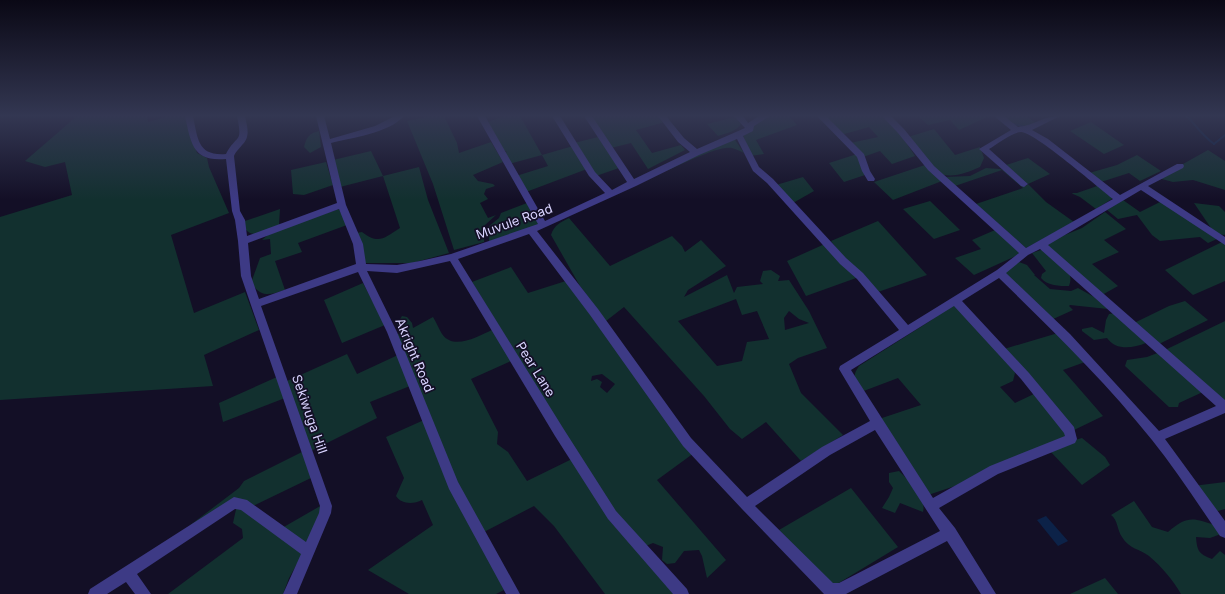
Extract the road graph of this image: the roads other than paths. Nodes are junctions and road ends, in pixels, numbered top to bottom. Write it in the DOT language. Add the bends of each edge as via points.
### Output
graph roads {
  1 [pos="195,144"];
  2 [pos="238,144"];
  3 [pos="326,144"];
  4 [pos="497,144"];
  5 [pos="573,144"];
  6 [pos="606,144"];
  7 [pos="685,144"];
  8 [pos="719,144"];
  9 [pos="743,144"];
  10 [pos="849,144"];
  11 [pos="911,144"];
  12 [pos="992,144"];
  13 [pos="1048,144"];
  14 [pos="696,153"];
  15 [pos="230,156"];
  16 [pos="1180,166"];
  17 [pos="871,179"];
  18 [pos="633,184"];
  19 [pos="1024,184"];
  20 [pos="1141,186"];
  21 [pos="611,194"];
  22 [pos="1119,199"];
  23 [pos="342,205"];
  24 [pos="543,226"];
  25 [pos="532,230"];
  26 [pos="243,241"];
  27 [pos="1225,242"];
  28 [pos="1041,244"];
  29 [pos="1025,253"];
  30 [pos="452,257"];
  31 [pos="360,266"];
  32 [pos="1000,272"];
  33 [pos="955,300"];
  34 [pos="255,304"];
  35 [pos="906,330"];
  36 [pos="877,423"];
  37 [pos="1157,437"];
  38 [pos="746,505"];
  39 [pos="931,506"];
  40 [pos="1225,532"];
  41 [pos="950,533"];
  42 [pos="308,552"];
  43 [pos="127,573"];
  44 [pos="95,594"];
  45 [pos="144,594"];
  46 [pos="290,594"];
  47 [pos="513,594"];
  48 [pos="682,594"];
  49 [pos="989,594"];
  1 -- 15 [label="street" via="209,157"];
  2 -- 15 [label="street"];
  3 -- 23 [label="street, Akright Road"];
  4 -- 24 [label="street"];
  5 -- 21 [label="street" via="592,174"];
  6 -- 18 [label="street"];
  7 -- 14 [label="street"];
  8 -- 14 [label="street, Muvule Road"];
  9 -- 35 [label="street" via="756,169 860,276"];
  10 -- 17 [label="street" via="861,156"];
  11 -- 29 [label="street" via="920,157"];
  12 -- 19 [label="street" via="983,150"];
  13 -- 22 [label="street"];
  14 -- 18 [label="street, Muvule Road"];
  15 -- 26 [label="street, Sekiwuga Hill" via="236,211"];
  16 -- 20 [label="street"];
  18 -- 21 [label="street, Muvule Road"];
  20 -- 22 [label="street"];
  20 -- 27 [label="street"];
  21 -- 24 [label="street, Muvule Road"];
  22 -- 28 [label="street"];
  23 -- 26 [label="street"];
  23 -- 31 [label="street, Akright Road" via="358,244"];
  24 -- 25 [label="street, Muvule Road"];
  25 -- 30 [label="street, Muvule Road"];
  25 -- 38 [label="street" via="687,442"];
  26 -- 34 [label="street, Sekiwuga Hill" via="245,270"];
  28 -- 29 [label="street"];
  28 -- 37 [label="street" via="1225,407"];
  29 -- 32 [label="street"];
  30 -- 31 [label="street, Muvule Road" via="407,268 379,269"];
  30 -- 48 [label="street, Pear Lane" via="598,494 619,523"];
  31 -- 34 [label="street, Muvule Road"];
  31 -- 47 [label="street, Akright Road" via="392,332 453,485"];
  32 -- 33 [label="street"];
  32 -- 37 [label="street" via="1101,373"];
  33 -- 35 [label="street"];
  33 -- 39 [label="street" via="1036,389 1072,437 994,470"];
  34 -- 42 [label="street, Sekiwuga Hill" via="326,506"];
  35 -- 36 [label="street" via="844,370"];
  36 -- 38 [label="street" via="816,456"];
  36 -- 39 [label="street"];
  37 -- 40 [label="street"];
  38 -- 41 [label="street" via="829,589 837,590"];
  39 -- 41 [label="street"];
  41 -- 49 [label="street"];
  42 -- 43 [label="street" via="243,504 234,503"];
  42 -- 46 [label="street, Sekiwuga Hill"];
  43 -- 44 [label="street"];
  43 -- 45 [label="street"];
}
